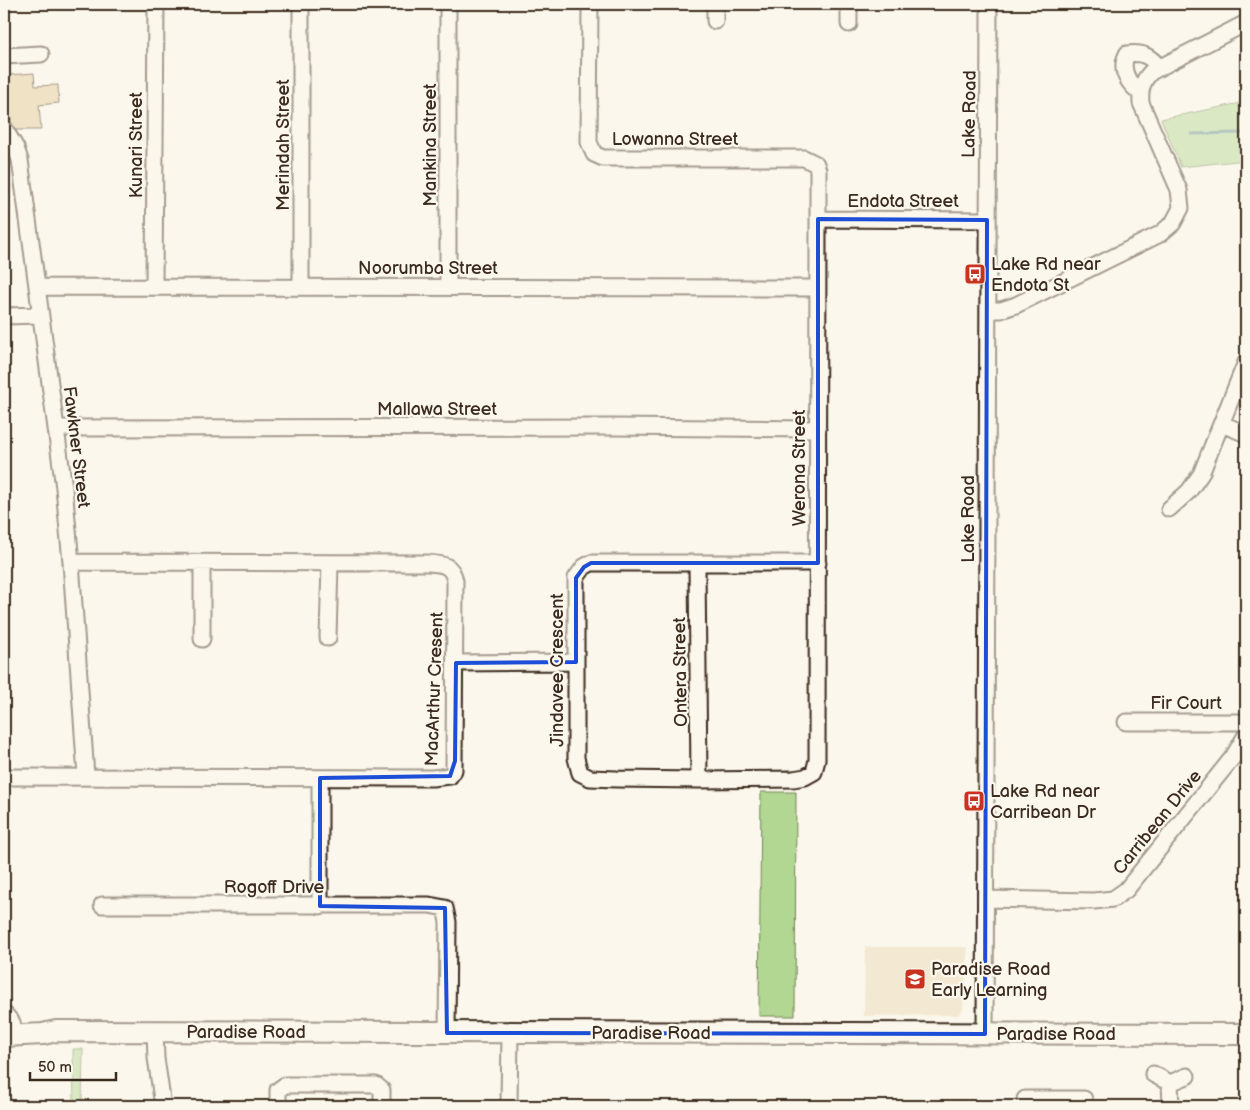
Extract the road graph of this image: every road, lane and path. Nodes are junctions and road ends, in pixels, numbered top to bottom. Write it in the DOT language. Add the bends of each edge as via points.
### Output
graph roads {
  1 [pos="156,4"];
  2 [pos="301,4"];
  3 [pos="448,4"];
  4 [pos="590,4"];
  5 [pos="715,4"];
  6 [pos="849,4"];
  7 [pos="989,4"];
  8 [pos="715,21"];
  9 [pos="1246,23"];
  10 [pos="849,24"];
  11 [pos="41,54"];
  12 [pos="4,56"];
  13 [pos="1160,68"];
  14 [pos="1140,94"];
  15 [pos="4,128"];
  16 [pos="816,164"];
  17 [pos="818,219"];
  18 [pos="987,220"];
  19 [pos="154,286"];
  20 [pos="301,286"];
  21 [pos="37,287"];
  22 [pos="448,287"];
  23 [pos="818,288"];
  24 [pos="988,310"];
  25 [pos="40,315"];
  26 [pos="4,316"];
  27 [pos="1246,362"];
  28 [pos="1222,424"];
  29 [pos="56,428"];
  30 [pos="818,429"];
  31 [pos="1246,434"];
  32 [pos="1169,509"];
  33 [pos="71,562"];
  34 [pos="202,563"];
  35 [pos="330,563"];
  36 [pos="818,563"];
  37 [pos="697,564"];
  38 [pos="328,638"];
  39 [pos="202,639"];
  40 [pos="576,662"];
  41 [pos="456,663"];
  42 [pos="1126,722"];
  43 [pos="1246,722"];
  44 [pos="1246,735"];
  45 [pos="814,772"];
  46 [pos="86,776"];
  47 [pos="4,777"];
  48 [pos="320,778"];
  49 [pos="700,780"];
  50 [pos="986,899"];
  51 [pos="102,905"];
  52 [pos="320,906"];
  53 [pos="8,1027"];
  54 [pos="155,1032"];
  55 [pos="1245,1032"];
  56 [pos="448,1033"];
  57 [pos="510,1033"];
  58 [pos="985,1034"];
  59 [pos="4,1048"];
  60 [pos="1153,1074"];
  61 [pos="1187,1076"];
  62 [pos="1170,1083"];
  63 [pos="1025,1099"];
  64 [pos="1084,1099"];
  65 [pos="1054,1103"];
  66 [pos="163,1106"];
  67 [pos="278,1106"];
  68 [pos="382,1106"];
  69 [pos="509,1106"];
  70 [pos="1171,1106"];
  1 -- 19 [label="street, Kunari Street"];
  2 -- 20 [label="street, Merindah Street"];
  3 -- 22 [label="street, Mankina Street"];
  4 -- 16 [label="street, Lowanna Street" via="589,142 594,154 603,158 804,158"];
  5 -- 8 [label="street"];
  6 -- 10 [label="street"];
  7 -- 18 [label="street, Lake Road"];
  9 -- 13 [label="street"];
  11 -- 12 [label="street"];
  13 -- 14 [label="street" via="1150,72"];
  13 -- 14 [label="street" via="1144,54 1127,54 1124,72 1131,86"];
  14 -- 24 [label="street" via="1179,190 1181,208 1173,223 1160,234 1016,305"];
  15 -- 21 [label="street, Fawkner Street" via="20,160"];
  16 -- 17 [label="street, Werona Street"];
  17 -- 18 [label="street, Endota Street"];
  17 -- 23 [label="street, Werona Street"];
  18 -- 24 [label="street, Lake Road"];
  19 -- 20 [label="street, Noorumba Street"];
  19 -- 21 [label="street, Noorumba Street"];
  20 -- 22 [label="street, Noorumba Street"];
  21 -- 25 [label="street, Fawkner Street"];
  22 -- 23 [label="street, Noorumba Street"];
  23 -- 30 [label="street, Werona Street"];
  24 -- 50 [label="street, Lake Road"];
  25 -- 26 [label="street"];
  25 -- 29 [label="street, Fawkner Street"];
  27 -- 28 [label="street"];
  28 -- 31 [label="street"];
  28 -- 32 [label="street" via="1201,474 1189,491"];
  29 -- 30 [label="street, Mallawa Street"];
  29 -- 33 [label="street, Fawkner Street"];
  30 -- 36 [label="street, Werona Street"];
  33 -- 34 [label="street, MacArthur Cresent"];
  33 -- 46 [label="street, Fawkner Street"];
  34 -- 35 [label="street, MacArthur Cresent"];
  34 -- 39 [label="street"];
  35 -- 38 [label="street"];
  35 -- 41 [label="street, MacArthur Cresent" via="439,563 451,569 455,581"];
  36 -- 37 [label="street, Jindavee Crescent"];
  36 -- 45 [label="street, Werona Street" via="817,760"];
  37 -- 40 [label="street, Jindavee Crescent" via="591,564 584,567 576,578"];
  37 -- 49 [label="street, Ontera Street"];
  40 -- 41 [label="street"];
  40 -- 49 [label="street, Jindavee Crescent" via="576,758 580,773 590,778"];
  41 -- 48 [label="street, MacArthur Cresent" via="455,761 450,776"];
  42 -- 43 [label="street, Fir Court"];
  44 -- 50 [label="street, Carribean Drive" via="1233,758 1126,890 1113,900"];
  45 -- 49 [label="street, Jindavee Crescent" via="793,779"];
  46 -- 47 [label="street, MacArthur Cresent"];
  46 -- 48 [label="street, MacArthur Cresent"];
  48 -- 52 [label="street"];
  50 -- 58 [label="street, Lake Road"];
  51 -- 52 [label="street, Rogoff Drive"];
  52 -- 56 [label="street, Rogoff Drive" via="430,905 445,908 448,922"];
  53 -- 54 [label="main road, Paradise Road" via="43,1034 56,1031"];
  53 -- 59 [label="main road" via="10,1046"];
  54 -- 56 [label="main road, Paradise Road"];
  54 -- 66 [label="street"];
  55 -- 58 [label="main road, Paradise Road"];
  56 -- 57 [label="main road, Paradise Road"];
  57 -- 58 [label="main road, Paradise Road"];
  57 -- 69 [label="street"];
  60 -- 62 [label="street"];
  61 -- 62 [label="street"];
  62 -- 70 [label="street"];
  63 -- 65 [label="street"];
  64 -- 65 [label="street"];
  67 -- 68 [label="street" via="278,1090 285,1085 376,1085 382,1090"];
}
